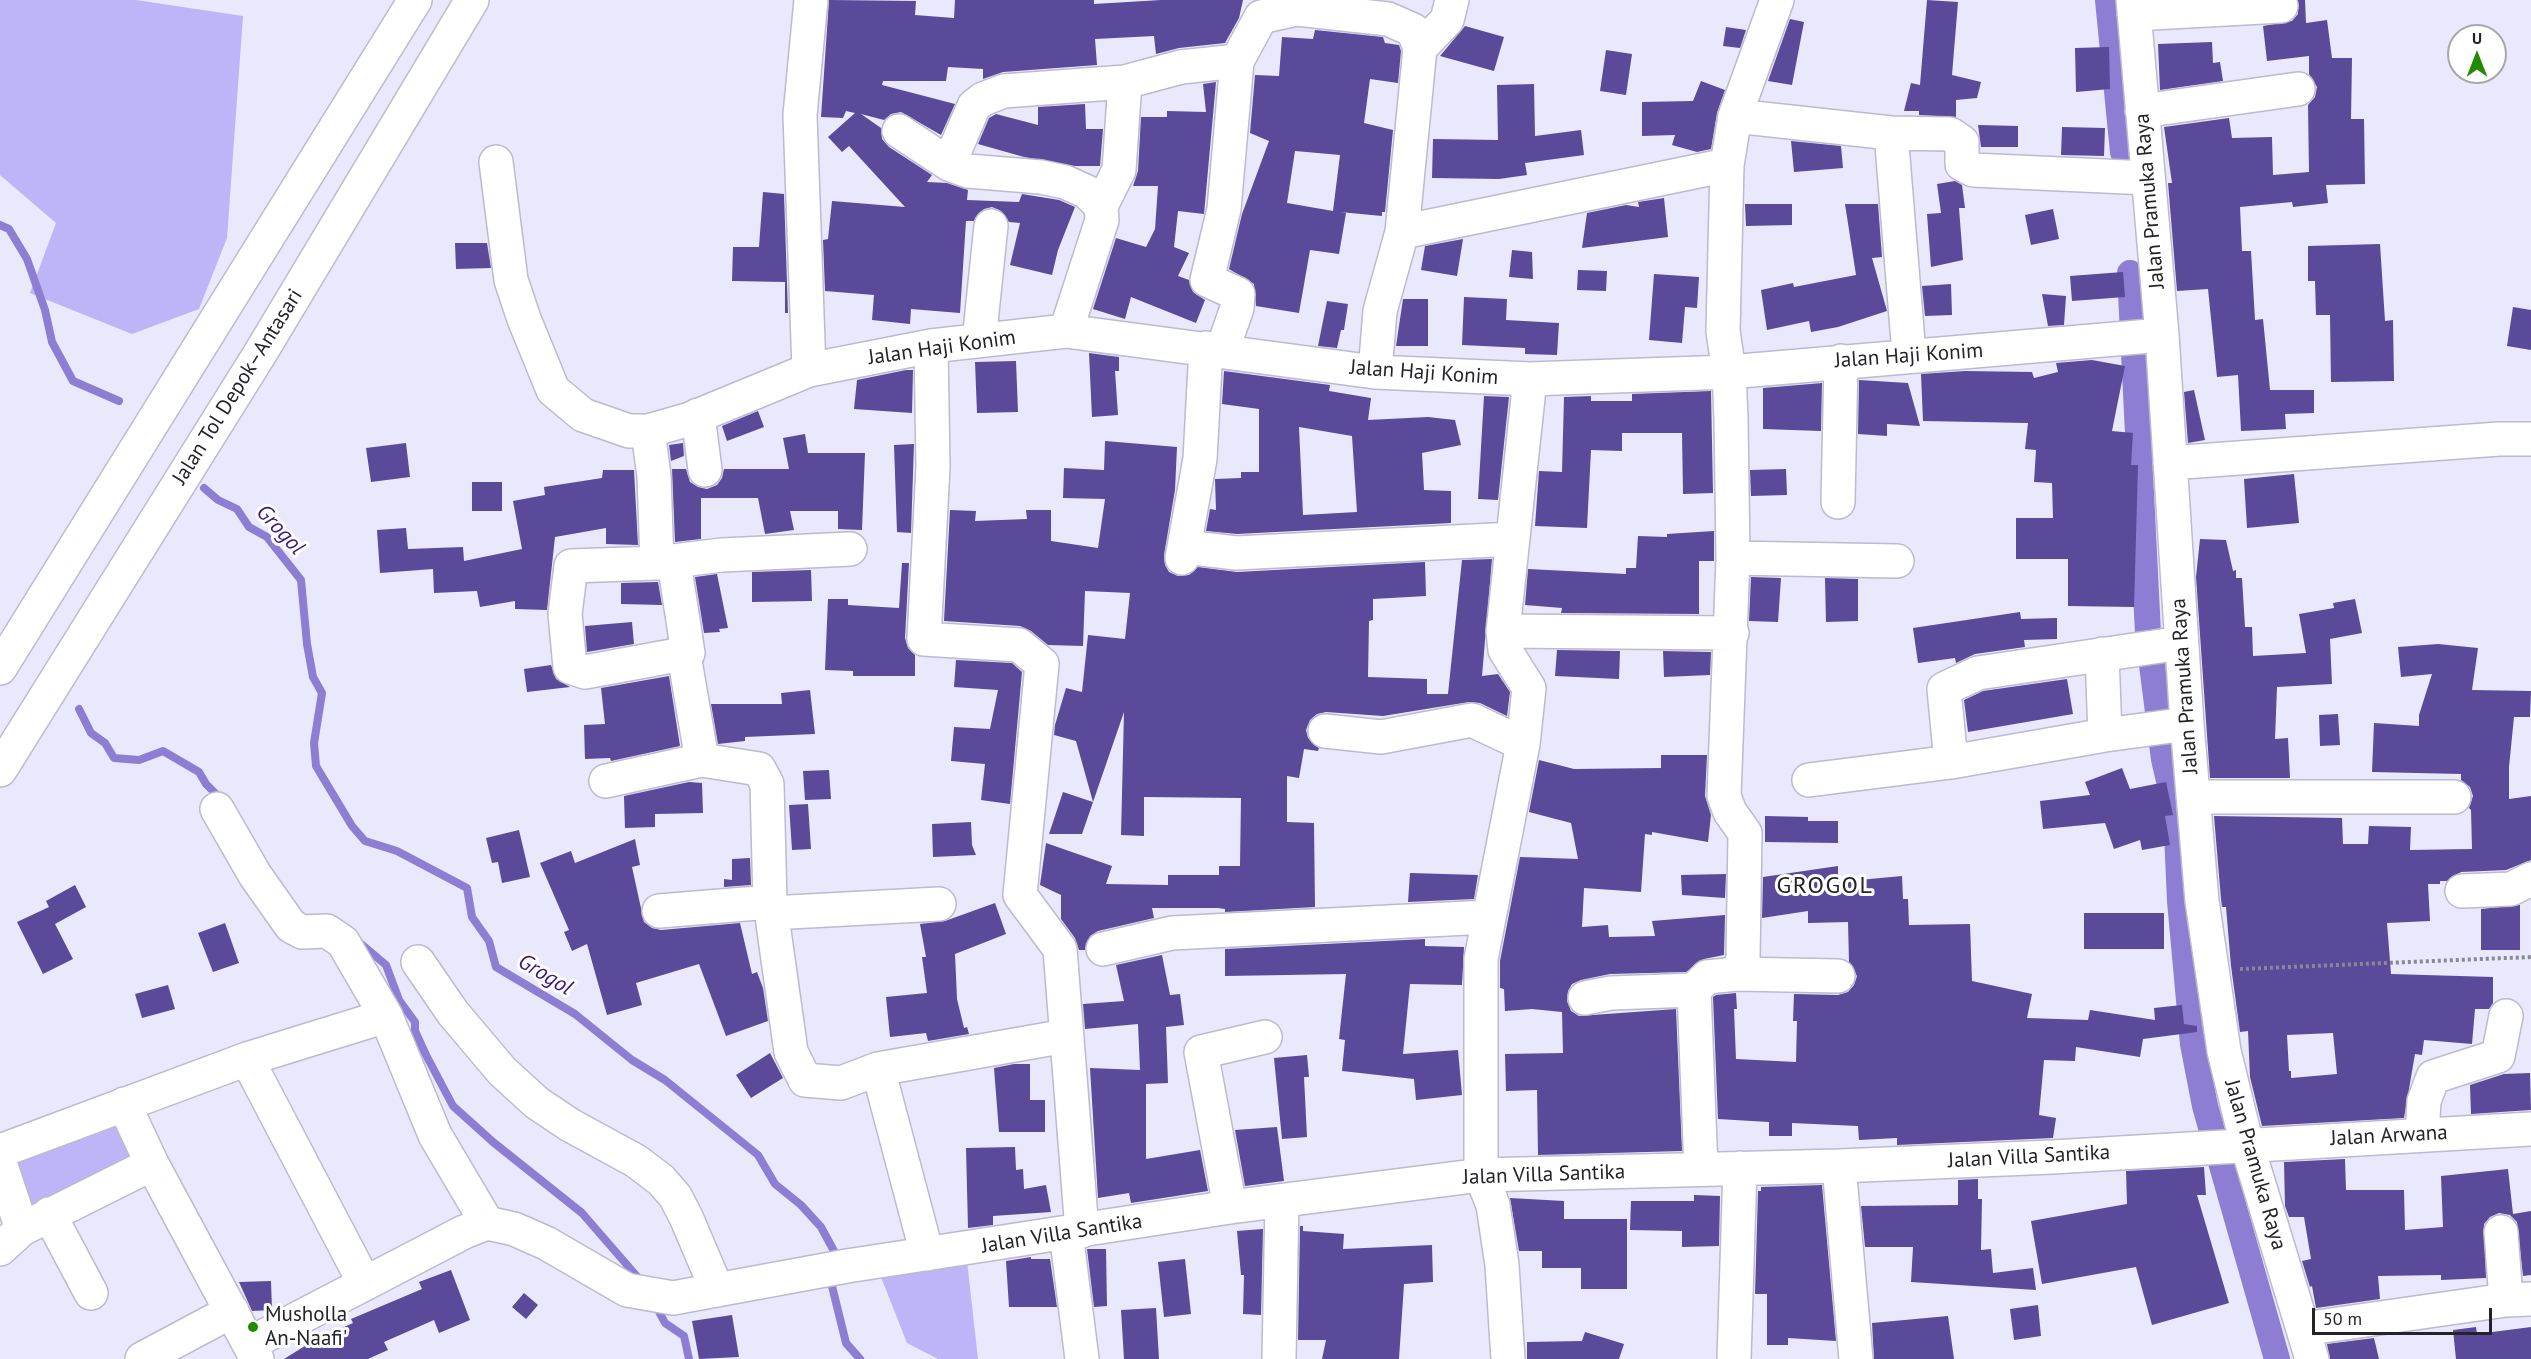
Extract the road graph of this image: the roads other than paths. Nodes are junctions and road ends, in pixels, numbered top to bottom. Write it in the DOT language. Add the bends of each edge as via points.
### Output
graph roads {
  1 [pos="415,0"];
  2 [pos="472,0"];
  3 [pos="812,0"];
  4 [pos="1452,0"];
  5 [pos="1772,1"];
  6 [pos="2281,6"];
  7 [pos="2134,7"];
  8 [pos="1258,9"];
  9 [pos="1420,48"];
  10 [pos="1237,61"];
  11 [pos="1125,82"];
  12 [pos="2298,89"];
  13 [pos="2142,111"];
  14 [pos="1735,116"];
  15 [pos="899,130"];
  16 [pos="1891,133"];
  17 [pos="496,162"];
  18 [pos="949,164"];
  19 [pos="1727,165"];
  20 [pos="2148,178"];
  21 [pos="1101,206"];
  22 [pos="991,226"];
  23 [pos="1402,232"];
  24 [pos="1066,331"];
  25 [pos="2157,335"];
  26 [pos="979,341"];
  27 [pos="931,346"];
  28 [pos="1214,350"];
  29 [pos="1909,354"];
  30 [pos="1841,361"];
  31 [pos="809,370"];
  32 [pos="1374,372"];
  33 [pos="1729,372"];
  34 [pos="1530,379"];
  35 [pos="698,415"];
  36 [pos="648,430"];
  37 [pos="2531,439"];
  38 [pos="2170,463"];
  39 [pos="705,470"];
  40 [pos="1838,502"];
  41 [pos="1513,540"];
  42 [pos="850,549"];
  43 [pos="1733,558"];
  44 [pos="1897,561"];
  45 [pos="666,563"];
  46 [pos="1503,631"];
  47 [pos="1732,633"];
  48 [pos="2162,646"];
  49 [pos="2102,654"];
  50 [pos="684,655"];
  51 [pos="0,668"];
  52 [pos="2170,726"];
  53 [pos="1325,731"];
  54 [pos="2104,735"];
  55 [pos="1523,744"];
  56 [pos="702,760"];
  57 [pos="1951,762"];
  58 [pos="0,771"];
  59 [pos="1809,780"];
  60 [pos="606,781"];
  61 [pos="2194,797"];
  62 [pos="2454,797"];
  63 [pos="217,809"];
  64 [pos="2531,879"];
  65 [pos="2462,891"];
  66 [pos="939,904"];
  67 [pos="771,907"];
  68 [pos="659,910"];
  69 [pos="1487,917"];
  70 [pos="1103,949"];
  71 [pos="418,962"];
  72 [pos="1737,974"];
  73 [pos="1838,976"];
  74 [pos="1694,990"];
  75 [pos="1585,998"];
  76 [pos="386,1016"];
  77 [pos="2506,1016"];
  78 [pos="1066,1036"];
  79 [pos="1265,1037"];
  80 [pos="247,1059"];
  81 [pos="878,1069"];
  82 [pos="124,1104"];
  83 [pos="2531,1129"];
  84 [pos="2422,1134"];
  85 [pos="2238,1146"];
  86 [pos="0,1151"];
  87 [pos="0,1163"];
  88 [pos="152,1164"];
  89 [pos="1839,1166"];
  90 [pos="1740,1168"];
  91 [pos="1701,1169"];
  92 [pos="1481,1175"];
  93 [pos="1282,1201"];
  94 [pos="1230,1207"];
  95 [pos="487,1223"];
  96 [pos="24,1231"];
  97 [pos="1074,1232"];
  98 [pos="2501,1232"];
  99 [pos="927,1254"];
  100 [pos="365,1284"];
  101 [pos="717,1290"];
  102 [pos="91,1293"];
  103 [pos="2518,1299"];
  104 [pos="232,1311"];
  105 [pos="2307,1344"];
  106 [pos="253,1351"];
  107 [pos="142,1359"];
  108 [pos="1082,1359"];
  109 [pos="1279,1359"];
  110 [pos="1508,1359"];
  111 [pos="1734,1359"];
  112 [pos="1856,1359"];
  1 -- 51 [label="main road"];
  2 -- 58 [label="main road, Jalan Tol Depok–Antasari" via="261,352"];
  3 -- 31 [label="main road" via="800,115"];
  4 -- 9 [label="main road" via="1447,20"];
  5 -- 14 [label="main road"];
  6 -- 7 [label="main road"];
  7 -- 13 [label="main road, Jalan Pramuka Raya"];
  8 -- 9 [label="main road" via="1389,19 1413,30"];
  8 -- 10 [label="main road"];
  9 -- 23 [label="main road"];
  10 -- 11 [label="main road" via="1181,67"];
  10 -- 28 [label="main road" via="1224,209 1207,280 1238,294 1237,308"];
  11 -- 18 [label="main road" via="1004,91 983,99 974,106"];
  11 -- 21 [label="main road" via="1119,170"];
  12 -- 13 [label="main road"];
  13 -- 20 [label="main road, Jalan Pramuka Raya"];
  14 -- 16 [label="main road"];
  14 -- 19 [label="main road"];
  15 -- 18 [label="main road"];
  16 -- 20 [label="main road" via="1958,137 1962,142 1962,164 1973,170"];
  16 -- 29 [label="main road"];
  17 -- 36 [label="main road, Jalan Haji Konim" via="511,280 553,390 583,415 612,427"];
  18 -- 21 [label="main road" via="968,171 1065,182 1087,192"];
  19 -- 23 [label="main road"];
  19 -- 33 [label="main road" via="1723,331"];
  20 -- 25 [label="main road, Jalan Pramuka Raya"];
  21 -- 24 [label="main road" via="1102,219"];
  22 -- 26 [label="main road"];
  23 -- 32 [label="main road" via="1380,311"];
  24 -- 26 [label="main road, Jalan Haji Konim"];
  24 -- 28 [label="main road, Jalan Haji Konim"];
  25 -- 29 [label="main road, Jalan Haji Konim"];
  25 -- 38 [label="main road, Jalan Pramuka Raya"];
  26 -- 27 [label="main road, Jalan Haji Konim"];
  27 -- 31 [label="main road, Jalan Haji Konim"];
  27 -- 78 [label="main road" via="933,467 924,639 1019,645 1042,664 1020,895 1060,949"];
  28 -- 32 [label="main road, Jalan Haji Konim"];
  28 -- 41 [label="main road" via="1183,553"];
  29 -- 30 [label="main road, Jalan Haji Konim"];
  30 -- 33 [label="main road, Jalan Haji Konim"];
  30 -- 40 [label="main road"];
  31 -- 35 [label="main road, Jalan Haji Konim"];
  32 -- 34 [label="main road, Jalan Haji Konim"];
  33 -- 34 [label="main road, Jalan Haji Konim"];
  33 -- 43 [label="main road"];
  34 -- 41 [label="main road"];
  35 -- 36 [label="main road, Jalan Haji Konim"];
  35 -- 39 [label="main road"];
  36 -- 45 [label="main road"];
  37 -- 38 [label="main road"];
  38 -- 48 [label="main road, Jalan Pramuka Raya"];
  41 -- 46 [label="main road"];
  42 -- 45 [label="main road" via="722,555"];
  43 -- 44 [label="main road"];
  43 -- 47 [label="main road"];
  45 -- 50 [label="main road" via="688,644 688,653"];
  45 -- 50 [label="main road" via="571,566 565,614 570,667 585,672"];
  46 -- 47 [label="main road"];
  46 -- 55 [label="main road" via="1505,650 1529,688"];
  47 -- 72 [label="main road" via="1724,796 1745,833 1743,959"];
  48 -- 49 [label="main road"];
  48 -- 52 [label="main road, Jalan Pramuka Raya"];
  49 -- 54 [label="main road"];
  49 -- 57 [label="main road" via="1978,673 1944,689"];
  50 -- 56 [label="main road"];
  52 -- 54 [label="main road"];
  52 -- 61 [label="main road, Jalan Pramuka Raya"];
  53 -- 55 [label="main road" via="1381,737 1472,720"];
  54 -- 57 [label="main road"];
  55 -- 69 [label="main road"];
  56 -- 60 [label="main road"];
  56 -- 67 [label="main road" via="759,769 767,784"];
  57 -- 59 [label="main road"];
  61 -- 62 [label="main road"];
  61 -- 85 [label="main road, Jalan Pramuka Raya" via="2202,901"];
  63 -- 76 [label="main road" via="255,875 291,926 302,932 327,931 343,942"];
  64 -- 65 [label="main road" via="2511,889"];
  66 -- 67 [label="main road"];
  67 -- 68 [label="main road"];
  67 -- 81 [label="main road" via="790,1052 805,1080 841,1083"];
  69 -- 70 [label="main road" via="1172,933"];
  69 -- 92 [label="main road" via="1481,959"];
  71 -- 101 [label="main road" via="453,1013 502,1071 537,1103 661,1180 686,1216"];
  72 -- 73 [label="main road"];
  72 -- 74 [label="main road" via="1707,977"];
  74 -- 75 [label="main road" via="1611,993"];
  74 -- 91 [label="main road"];
  76 -- 80 [label="main road"];
  76 -- 95 [label="main road" via="435,1135"];
  77 -- 84 [label="main road" via="2498,1056 2433,1077 2424,1101"];
  78 -- 81 [label="main road"];
  78 -- 97 [label="main road"];
  79 -- 94 [label="main road" via="1201,1052"];
  80 -- 82 [label="main road"];
  80 -- 100 [label="main road"];
  81 -- 99 [label="main road"];
  82 -- 86 [label="main road"];
  82 -- 88 [label="main road"];
  83 -- 84 [label="main road, Jalan Arwana"];
  84 -- 85 [label="main road, Jalan Arwana"];
  85 -- 89 [label="main road, Jalan Villa Santika"];
  85 -- 105 [label="main road, Jalan Pramuka Raya"];
  87 -- 96 [label="main road"];
  88 -- 96 [label="main road"];
  88 -- 104 [label="main road"];
  89 -- 90 [label="main road, Jalan Villa Santika"];
  89 -- 112 [label="main road"];
  90 -- 91 [label="main road, Jalan Villa Santika"];
  90 -- 111 [label="main road"];
  91 -- 92 [label="main road, Jalan Villa Santika"];
  92 -- 93 [label="main road, Jalan Villa Santika"];
  92 -- 110 [label="main road" via="1493,1205 1499,1245"];
  93 -- 94 [label="main road, Jalan Villa Santika"];
  93 -- 109 [label="main road"];
  94 -- 97 [label="main road, Jalan Villa Santika"];
  95 -- 100 [label="main road"];
  95 -- 101 [label="main road, Jalan Villa Santika" via="514,1228 546,1243 627,1290 673,1298"];
  96 -- 102 [label="main road"];
  97 -- 99 [label="main road, Jalan Villa Santika"];
  97 -- 108 [label="main road"];
  98 -- 103 [label="main road"];
  99 -- 101 [label="main road, Jalan Villa Santika"];
  100 -- 106 [label="main road"];
  103 -- 105 [label="main road"];
  104 -- 106 [label="main road"];
  104 -- 107 [label="main road"];
}
